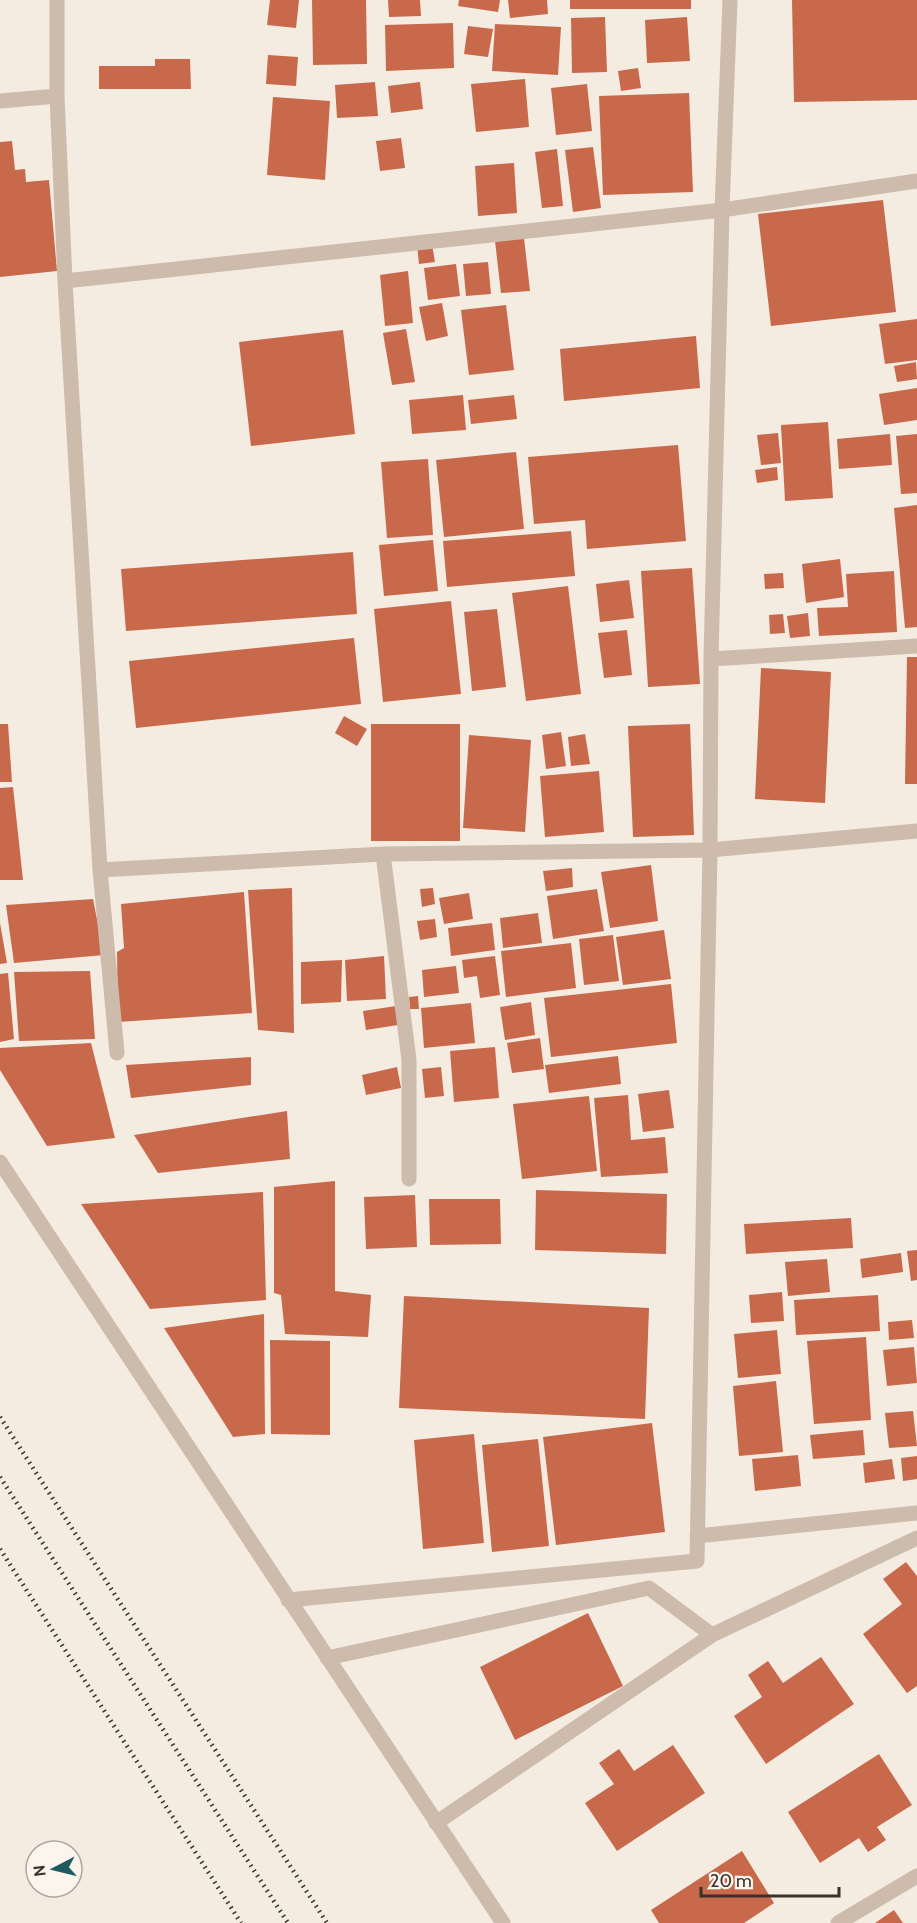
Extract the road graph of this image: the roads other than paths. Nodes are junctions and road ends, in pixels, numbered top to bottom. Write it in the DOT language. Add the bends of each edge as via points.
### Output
graph roads {
  1 [pos="57,0"];
  2 [pos="730,0"];
  3 [pos="57,96"];
  4 [pos="0,101"];
  5 [pos="917,181"];
  6 [pos="722,210"];
  7 [pos="65,281"];
  8 [pos="917,646"];
  9 [pos="711,659"];
  10 [pos="917,831"];
  11 [pos="710,850"];
  12 [pos="383,854"];
  13 [pos="100,870"];
  14 [pos="117,1053"];
  15 [pos="0,1162"];
  16 [pos="410,1179"];
  17 [pos="917,1514"];
  18 [pos="697,1536"];
  19 [pos="917,1538"];
  20 [pos="288,1600"];
  21 [pos="712,1635"];
  22 [pos="327,1658"];
  23 [pos="436,1823"];
  24 [pos="917,1876"];
  25 [pos="503,1923"];
  26 [pos="838,1923"];
  1 -- 3 [label="street"];
  2 -- 6 [label="street"];
  3 -- 4 [label="street"];
  3 -- 7 [label="street"];
  5 -- 6 [label="street"];
  6 -- 7 [label="street"];
  6 -- 9 [label="street"];
  7 -- 13 [label="street"];
  8 -- 9 [label="street"];
  9 -- 11 [label="street"];
  10 -- 11 [label="street"];
  11 -- 12 [label="street"];
  11 -- 18 [label="street"];
  12 -- 13 [label="street"];
  12 -- 16 [label="street" via="409,1060"];
  13 -- 14 [label="street"];
  15 -- 20 [label="street"];
  17 -- 18 [label="street"];
  18 -- 20 [label="street" via="697,1561"];
  19 -- 21 [label="street"];
  20 -- 22 [label="street"];
  21 -- 22 [label="street" via="649,1588"];
  21 -- 23 [label="street"];
  22 -- 23 [label="street"];
  23 -- 25 [label="street"];
  24 -- 26 [label="street"];
}
